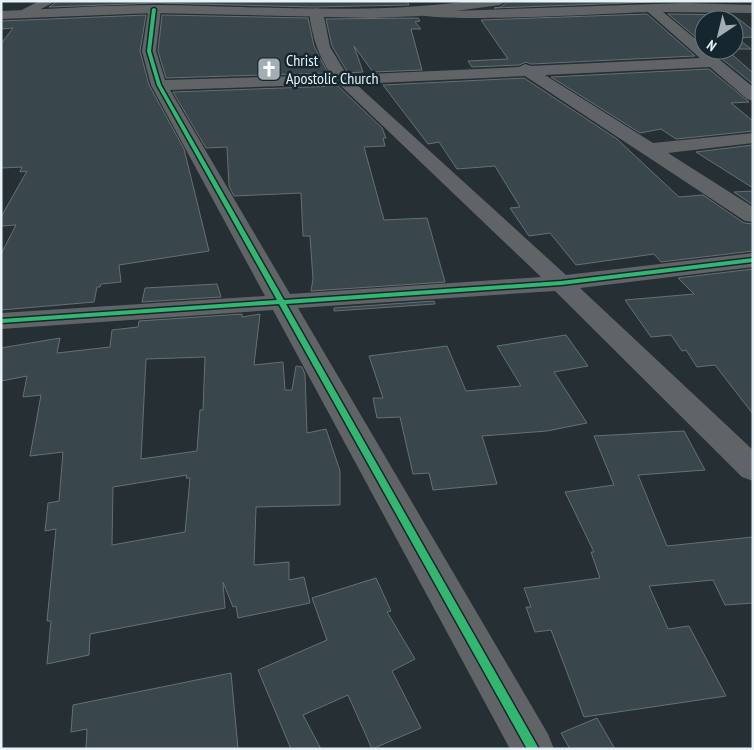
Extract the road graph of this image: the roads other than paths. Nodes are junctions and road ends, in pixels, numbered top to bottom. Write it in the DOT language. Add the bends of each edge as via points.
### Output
graph roads {
  1 [pos="50,1"];
  2 [pos="500,1"];
  3 [pos="154,8"];
  4 [pos="652,9"];
  5 [pos="316,12"];
  6 [pos="419,12"];
  7 [pos="750,12"];
  8 [pos="21,14"];
  9 [pos="1,15"];
  10 [pos="714,62"];
  11 [pos="525,69"];
  12 [pos="341,78"];
  13 [pos="159,85"];
  14 [pos="753,96"];
  15 [pos="753,138"];
  16 [pos="651,148"];
  17 [pos="753,216"];
  18 [pos="753,260"];
  19 [pos="561,283"];
  20 [pos="279,300"];
  21 [pos="1,321"];
  22 [pos="753,469"];
  23 [pos="533,749"];
  1 -- 8 [label="street"];
  2 -- 6 [label="street"];
  3 -- 5 [label="street"];
  3 -- 8 [label="street"];
  3 -- 13 [label="street" via="149,51"];
  4 -- 6 [label="street" via="452,15"];
  4 -- 7 [label="street" via="685,7"];
  4 -- 10 [label="street"];
  5 -- 6 [label="street"];
  5 -- 12 [label="street" via="318,38"];
  8 -- 9 [label="street"];
  10 -- 11 [label="street"];
  10 -- 14 [label="street"];
  11 -- 12 [label="street"];
  11 -- 16 [label="street"];
  12 -- 13 [label="street"];
  12 -- 19 [label="street"];
  13 -- 20 [label="street"];
  15 -- 16 [label="street"];
  16 -- 17 [label="street"];
  18 -- 19 [label="street"];
  19 -- 20 [label="street"];
  19 -- 22 [label="street"];
  20 -- 21 [label="street"];
  20 -- 23 [label="street"];
}
